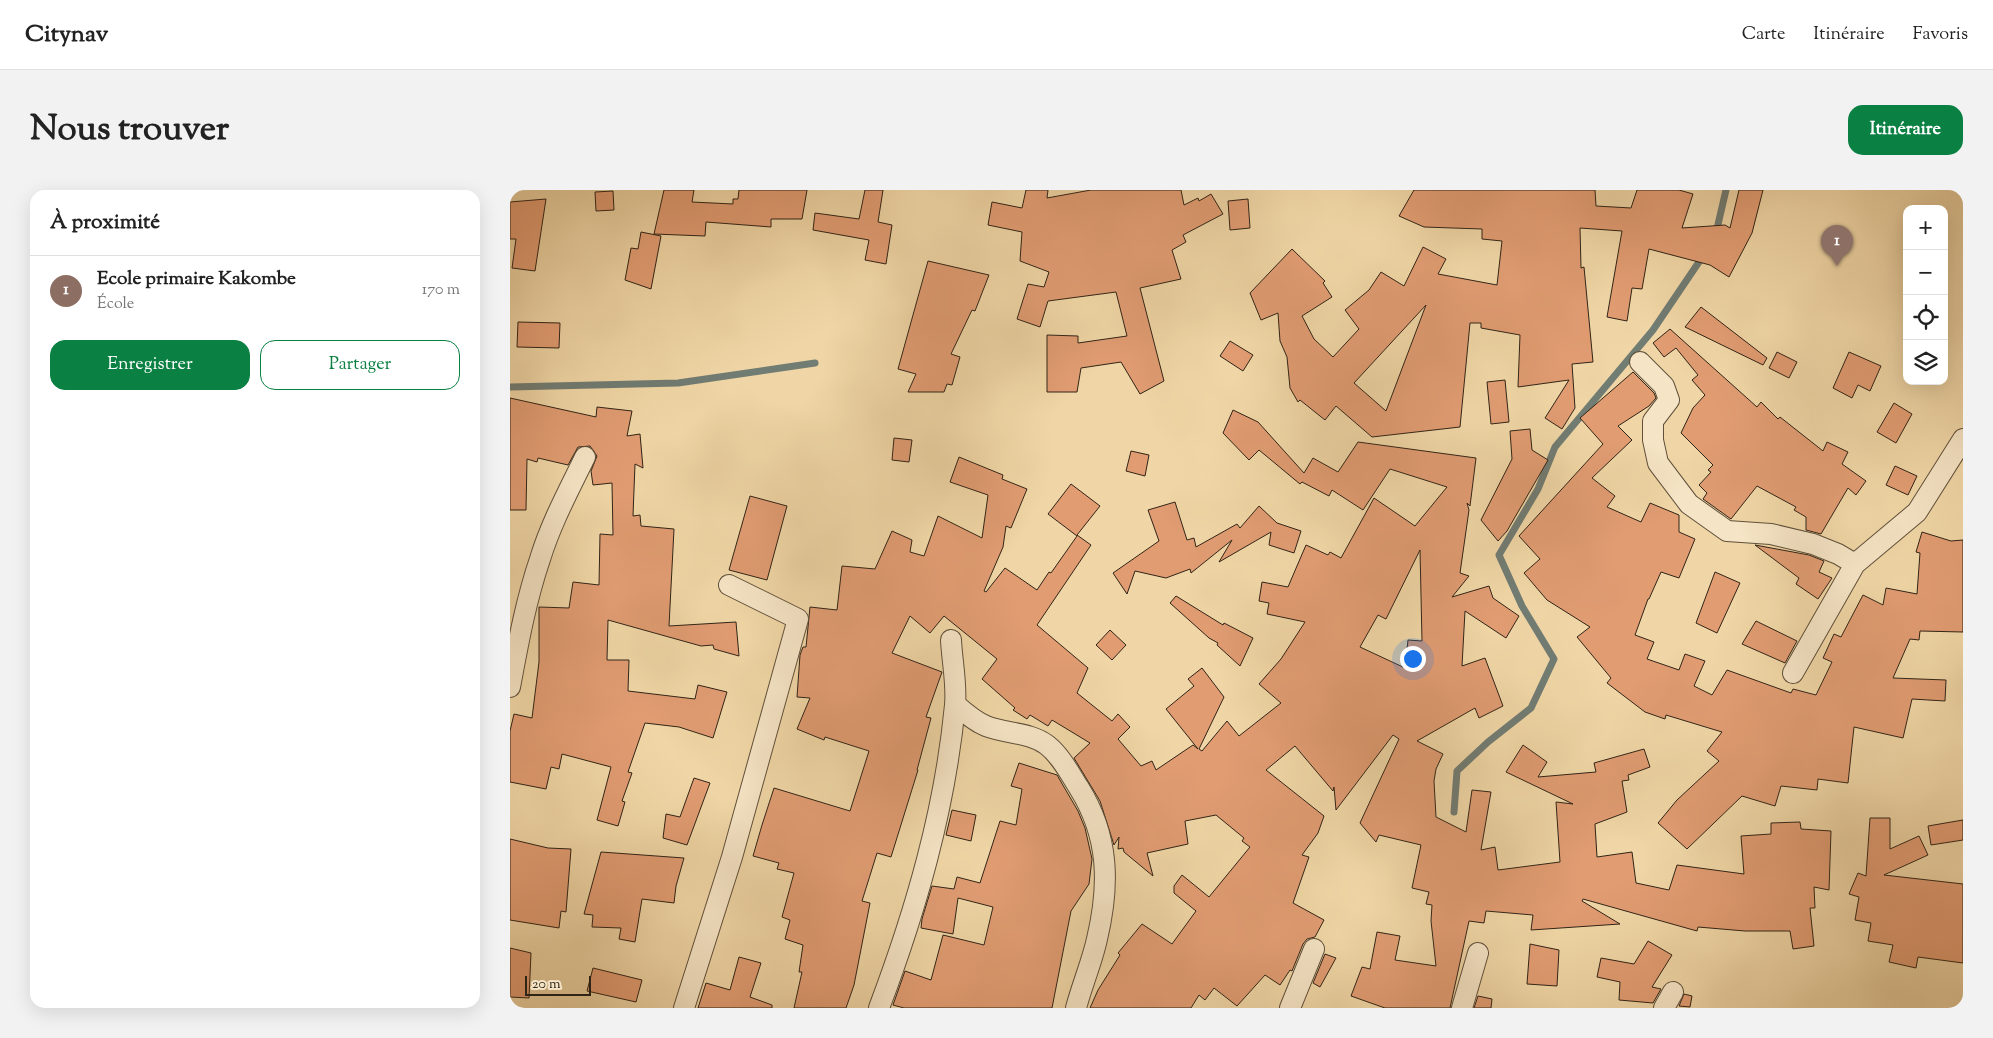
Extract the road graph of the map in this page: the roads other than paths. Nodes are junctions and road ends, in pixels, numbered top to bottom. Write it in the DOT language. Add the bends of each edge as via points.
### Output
graph roads {
  1 [pos="1640,362"];
  2 [pos="1963,439"];
  3 [pos="585,457"];
  4 [pos="1855,564"];
  5 [pos="729,585"];
  6 [pos="951,640"];
  7 [pos="1793,673"];
  8 [pos="510,687"];
  9 [pos="955,704"];
  10 [pos="1314,949"];
  11 [pos="1478,953"];
  12 [pos="684,1008"];
  13 [pos="879,1008"];
  14 [pos="1076,1008"];
  15 [pos="1290,1008"];
  16 [pos="1462,1008"];
  1 -- 4 [label="street" via="1664,386 1669,400 1653,421 1658,463 1689,504 1727,531 1771,534 1813,544"];
  2 -- 4 [label="street" via="1917,512"];
  3 -- 8 [label="street" via="540,559 518,640"];
  4 -- 7 [label="street"];
  5 -- 12 [label="street" via="798,619 732,857"];
  6 -- 9 [label="street"];
  9 -- 13 [label="street" via="934,836 914,909"];
  9 -- 14 [label="street" via="985,726 1036,739 1048,746 1075,781 1097,822 1103,844 1105,878 1102,910 1097,940"];
  10 -- 15 [label="street"];
  11 -- 16 [label="street"];
}
